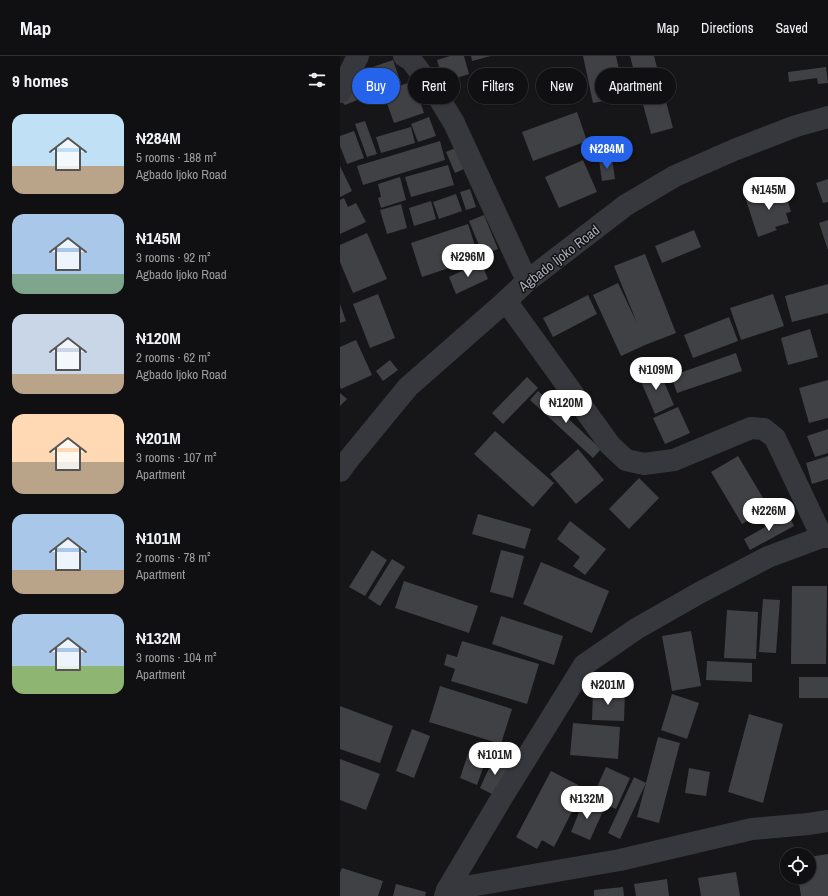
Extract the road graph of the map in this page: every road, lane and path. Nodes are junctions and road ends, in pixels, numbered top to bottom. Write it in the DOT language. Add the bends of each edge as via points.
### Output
graph roads {
  1 [pos="358,56"];
  2 [pos="404,56"];
  3 [pos="340,92"];
  4 [pos="828,118"];
  5 [pos="527,281"];
  6 [pos="506,301"];
  7 [pos="342,463"];
  8 [pos="825,537"];
  9 [pos="828,821"];
  10 [pos="446,893"];
  1 -- 3 [label="street"];
  2 -- 5 [label="street" via="411,60 434,90 454,123"];
  4 -- 5 [label="street, Agbado Ijoko Road" via="765,137 675,176 626,205"];
  5 -- 6 [label="street, Agbado Ijoko Road"];
  6 -- 7 [label="street, Agbado Ijoko Road" via="408,387"];
  6 -- 8 [label="street" via="610,445 626,460 644,464 674,460 751,428 764,429 775,438"];
  8 -- 10 [label="street" via="768,557 636,629 584,665"];
  9 -- 10 [label="street" via="752,829 620,860"];
}
